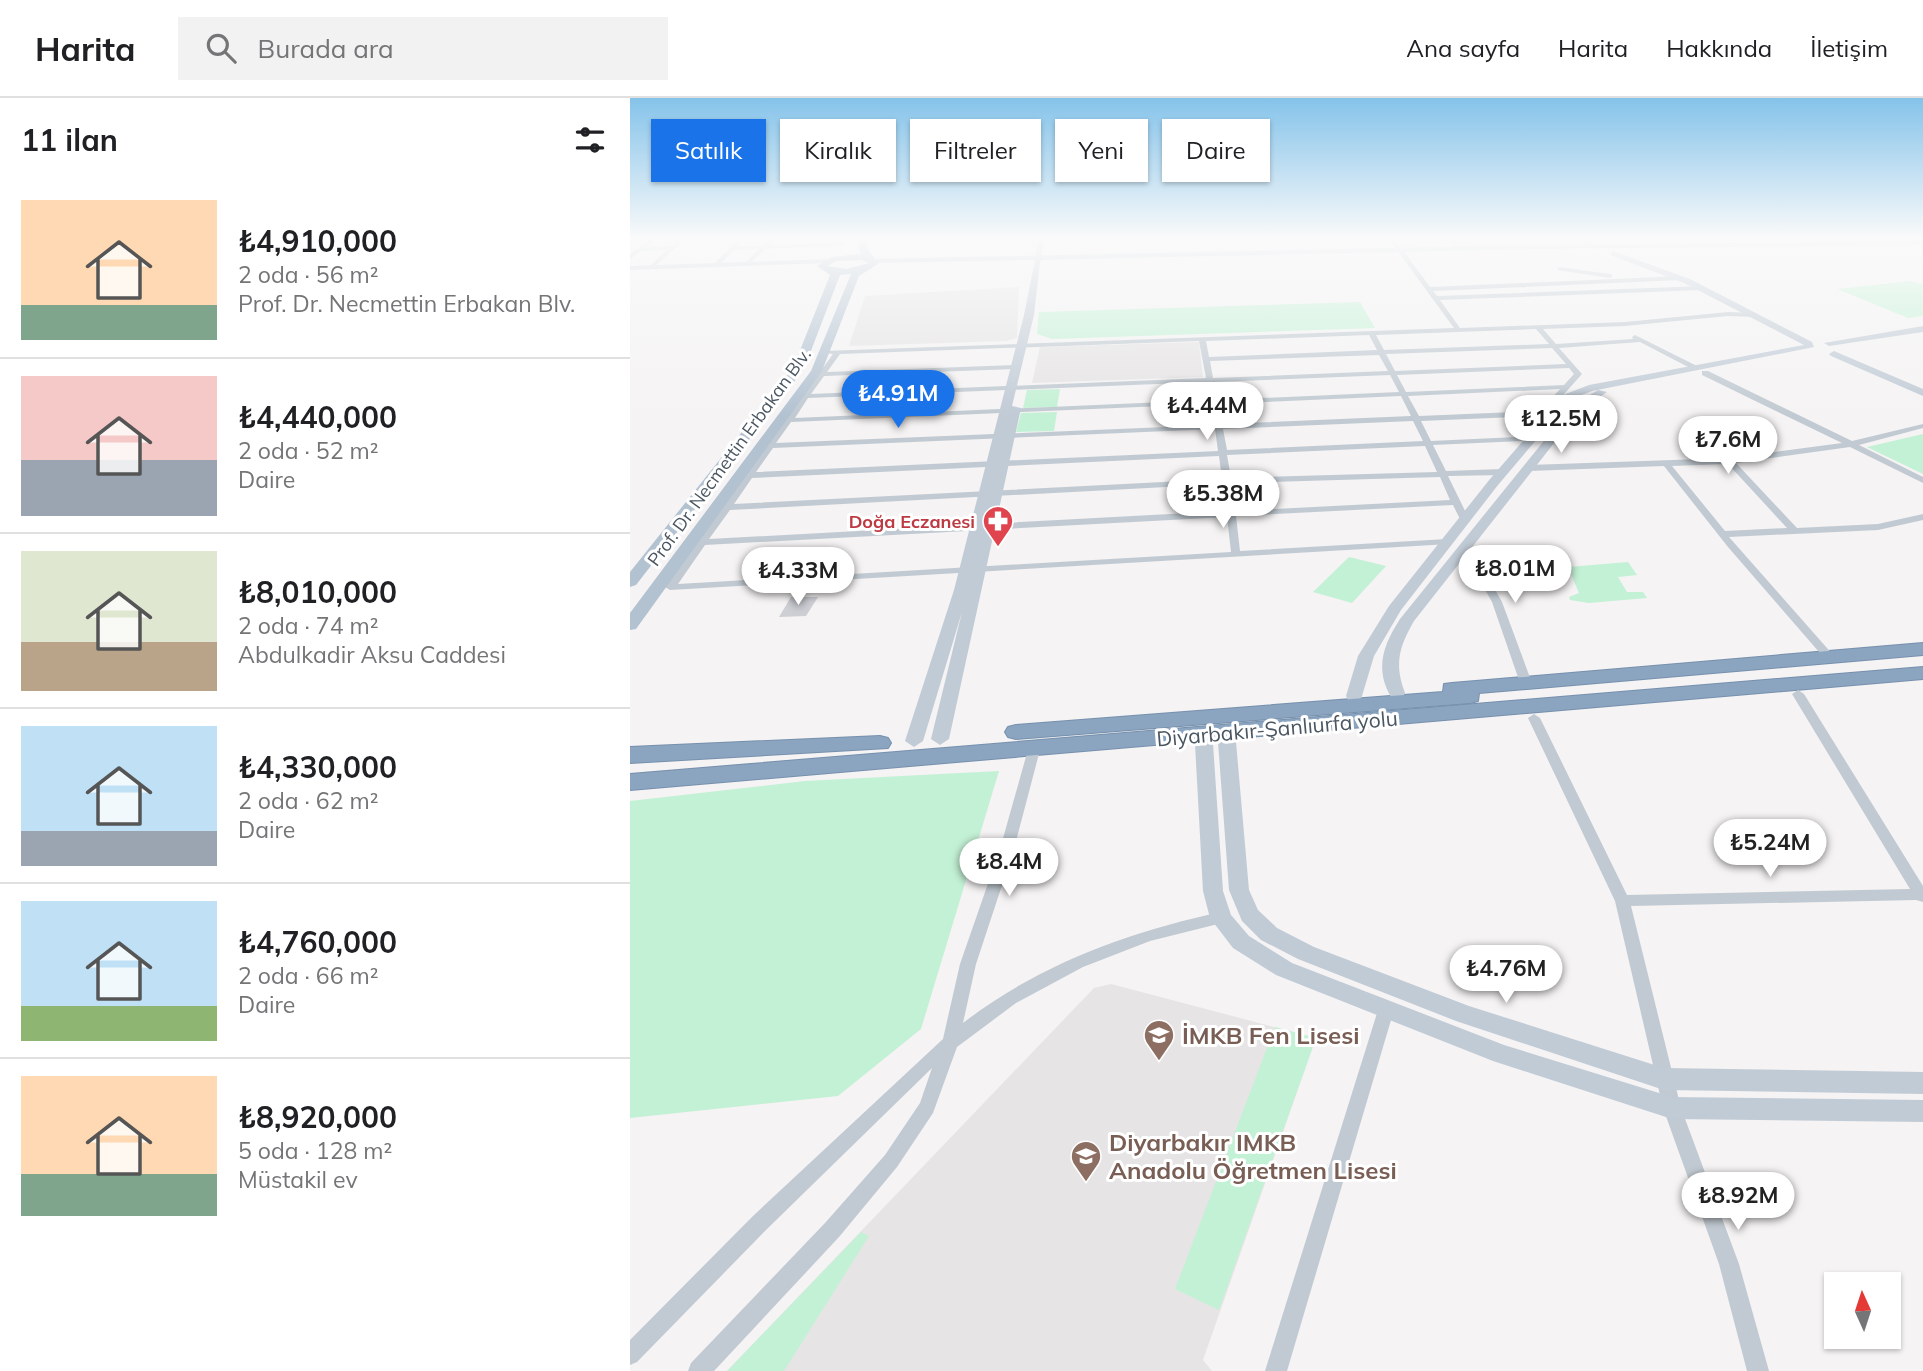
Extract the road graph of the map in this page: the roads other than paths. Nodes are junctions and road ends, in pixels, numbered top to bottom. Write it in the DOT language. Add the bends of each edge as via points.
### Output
graph roads {
  1 [pos="827,297"];
  2 [pos="848,297"];
  3 [pos="1034,297"];
  4 [pos="1450,297"];
  5 [pos="1720,297"];
  6 [pos="1731,297"];
  7 [pos="1434,298"];
  8 [pos="1755,315"];
  9 [pos="1609,325"];
  10 [pos="1537,326"];
  11 [pos="1458,329"];
  12 [pos="1923,329"];
  13 [pos="1371,332"];
  14 [pos="1923,334"];
  15 [pos="1202,338"];
  16 [pos="1641,340"];
  17 [pos="1026,345"];
  18 [pos="1552,346"];
  19 [pos="1827,348"];
  20 [pos="832,352"];
  21 [pos="1383,352"];
  22 [pos="1207,359"];
  23 [pos="1015,366"];
  24 [pos="1570,366"];
  25 [pos="1701,370"];
  26 [pos="1393,372"];
  27 [pos="824,374"];
  28 [pos="1209,380"];
  29 [pos="1566,387"];
  30 [pos="1015,388"];
  31 [pos="1923,391"];
  32 [pos="1404,394"];
  33 [pos="809,396"];
  34 [pos="1213,402"];
  35 [pos="1009,411"];
  36 [pos="1547,413"];
  37 [pos="1416,418"];
  38 [pos="790,420"];
  39 [pos="1923,426"];
  40 [pos="1217,427"];
  41 [pos="1004,437"];
  42 [pos="1428,443"];
  43 [pos="1851,444"];
  44 [pos="772,446"];
  45 [pos="1223,453"];
  46 [pos="1730,461"];
  47 [pos="997,463"];
  48 [pos="1666,463"];
  49 [pos="1529,468"];
  50 [pos="1503,471"];
  51 [pos="1441,472"];
  52 [pos="751,475"];
  53 [pos="1923,480"];
  54 [pos="1226,481"];
  55 [pos="998,494"];
  56 [pos="984,495"];
  57 [pos="1455,502"];
  58 [pos="727,507"];
  59 [pos="1232,514"];
  60 [pos="1923,517"];
  61 [pos="1465,522"];
  62 [pos="990,527"];
  63 [pos="976,528"];
  64 [pos="1795,531"];
  65 [pos="1723,534"];
  66 [pos="703,542"];
  67 [pos="1447,542"];
  68 [pos="1466,547"];
  69 [pos="1236,555"];
  70 [pos="979,571"];
  71 [pos="965,572"];
  72 [pos="630,582"];
  73 [pos="630,625"];
  74 [pos="1923,649"];
  75 [pos="1830,658"];
  76 [pos="1923,660"];
  77 [pos="1364,666"];
  78 [pos="1923,673"];
  79 [pos="1526,683"];
  80 [pos="1923,683"];
  81 [pos="1393,684"];
  82 [pos="1798,694"];
  83 [pos="1354,696"];
  84 [pos="1534,718"];
  85 [pos="1109,733"];
  86 [pos="940,739"];
  87 [pos="914,741"];
  88 [pos="1215,743"];
  89 [pos="1035,746"];
  90 [pos="630,755"];
  91 [pos="630,782"];
  92 [pos="1922,896"];
  93 [pos="1622,901"];
  94 [pos="1221,918"];
  95 [pos="1386,1010"];
  96 [pos="950,1042"];
  97 [pos="1664,1079"];
  98 [pos="1923,1083"];
  99 [pos="1672,1108"];
  100 [pos="1923,1111"];
  101 [pos="630,1354"];
  102 [pos="699,1371"];
  103 [pos="1276,1371"];
  104 [pos="1758,1371"];
  1 -- 72 [label="main road, Prof. Dr. Necmettin Erbakan Blv." via="798,369"];
  2 -- 20 [label="main road, Prof. Dr. Necmettin Erbakan Blv."];
  3 -- 17 [label="main road"];
  4 -- 7 [label="street"];
  5 -- 8 [label="main road"];
  6 -- 19 [label="main road"];
  7 -- 11 [label="street"];
  8 -- 9 [label="street"];
  8 -- 19 [label="main road"];
  9 -- 10 [label="street"];
  9 -- 16 [label="street"];
  10 -- 11 [label="street"];
  10 -- 18 [label="street"];
  11 -- 13 [label="street"];
  12 -- 19 [label="main road"];
  13 -- 15 [label="street"];
  13 -- 21 [label="street"];
  14 -- 19 [label="main road"];
  15 -- 17 [label="street"];
  15 -- 22 [label="street"];
  16 -- 18 [label="street"];
  16 -- 25 [label="street"];
  17 -- 20 [label="street"];
  17 -- 23 [label="main road"];
  17 -- 30 [label="main road"];
  18 -- 21 [label="street"];
  18 -- 24 [label="street"];
  19 -- 25 [label="main road"];
  19 -- 31 [label="main road"];
  20 -- 27 [label="street"];
  20 -- 73 [label="main road, Prof. Dr. Necmettin Erbakan Blv."];
  21 -- 22 [label="street"];
  21 -- 26 [label="street"];
  22 -- 28 [label="street"];
  23 -- 27 [label="street"];
  23 -- 30 [label="main road"];
  24 -- 26 [label="street"];
  24 -- 29 [label="street" via="1578,374"];
  25 -- 36 [label="main road" via="1578,391"];
  25 -- 43 [label="street"];
  25 -- 49 [label="main road" via="1596,394 1576,408"];
  26 -- 28 [label="street"];
  26 -- 32 [label="street"];
  27 -- 33 [label="street"];
  28 -- 30 [label="street"];
  28 -- 34 [label="street"];
  29 -- 32 [label="street"];
  29 -- 36 [label="street"];
  30 -- 33 [label="street"];
  30 -- 35 [label="main road"];
  32 -- 34 [label="street"];
  32 -- 37 [label="street"];
  33 -- 38 [label="street"];
  34 -- 35 [label="street"];
  34 -- 40 [label="street"];
  35 -- 38 [label="street"];
  35 -- 41 [label="main road"];
  36 -- 37 [label="street"];
  36 -- 42 [label="street" via="1519,439"];
  36 -- 50 [label="main road"];
  37 -- 40 [label="street"];
  37 -- 42 [label="street"];
  38 -- 44 [label="street"];
  39 -- 43 [label="street"];
  40 -- 41 [label="street"];
  40 -- 45 [label="street"];
  41 -- 44 [label="street"];
  41 -- 47 [label="main road"];
  42 -- 45 [label="street"];
  42 -- 51 [label="street"];
  43 -- 46 [label="street"];
  43 -- 53 [label="street"];
  44 -- 52 [label="street"];
  45 -- 47 [label="street"];
  45 -- 54 [label="street"];
  46 -- 48 [label="street"];
  46 -- 64 [label="street"];
  47 -- 52 [label="street"];
  47 -- 55 [label="main road"];
  47 -- 56 [label="main road"];
  48 -- 49 [label="street"];
  48 -- 65 [label="street"];
  49 -- 68 [label="main road"];
  50 -- 51 [label="street"];
  50 -- 61 [label="main road"];
  51 -- 54 [label="street"];
  51 -- 57 [label="street"];
  52 -- 58 [label="street"];
  54 -- 55 [label="street"];
  54 -- 59 [label="street"];
  55 -- 56 [label="street"];
  55 -- 62 [label="main road"];
  56 -- 58 [label="street"];
  56 -- 63 [label="main road"];
  57 -- 59 [label="street"];
  57 -- 61 [label="street"];
  58 -- 66 [label="street"];
  59 -- 62 [label="street"];
  59 -- 69 [label="street"];
  60 -- 64 [label="street" via="1878,527"];
  61 -- 67 [label="main road"];
  62 -- 63 [label="street"];
  62 -- 70 [label="main road"];
  63 -- 66 [label="street"];
  63 -- 71 [label="main road"];
  64 -- 65 [label="street"];
  65 -- 75 [label="street"];
  66 -- 71 [label="street" via="670,587"];
  67 -- 69 [label="street"];
  67 -- 77 [label="main road" via="1382,627"];
  68 -- 79 [label="street" via="1497,603"];
  68 -- 81 [label="main road" via="1438,578 1392,645 1388,660"];
  69 -- 70 [label="street"];
  70 -- 71 [label="street"];
  70 -- 86 [label="main road"];
  71 -- 87 [label="main road"];
  74 -- 75 [label="highway"];
  75 -- 79 [label="highway"];
  76 -- 85 [label="highway, Diyarbakır-Şanlıurfa yolu"];
  77 -- 81 [label="main road" via="1371,677"];
  77 -- 83 [label="main road"];
  78 -- 85 [label="highway, Diyarbakır-Şanlıurfa yolu"];
  79 -- 81 [label="highway"];
  80 -- 82 [label="highway"];
  81 -- 83 [label="highway"];
  82 -- 84 [label="highway"];
  82 -- 92 [label="street"];
  83 -- 85 [label="highway" via="1152,713"];
  84 -- 88 [label="highway"];
  84 -- 93 [label="street"];
  85 -- 86 [label="highway, Diyarbakır-Şanlıurfa yolu"];
  85 -- 88 [label="highway" via="1139,747"];
  85 -- 89 [label="highway, Diyarbakır-Şanlıurfa yolu"];
  86 -- 87 [label="highway, Diyarbakır-Şanlıurfa yolu"];
  87 -- 90 [label="highway, Diyarbakır-Şanlıurfa yolu"];
  88 -- 94 [label="main road" via="1213,891"];
  88 -- 97 [label="main road" via="1239,890 1249,915 1269,934 1306,953 1464,1014"];
  89 -- 91 [label="highway, Diyarbakır-Şanlıurfa yolu"];
  89 -- 96 [label="street" via="968,964"];
  92 -- 93 [label="street"];
  93 -- 97 [label="street"];
  94 -- 95 [label="main road" via="1241,942 1284,969"];
  94 -- 96 [label="street" via="1176,926 1092,954 1032,986"];
  95 -- 99 [label="main road" via="1501,1054"];
  95 -- 103 [label="street"];
  96 -- 101 [label="street" via="782,1200"];
  96 -- 102 [label="street" via="927,1107 891,1161"];
  97 -- 98 [label="main road"];
  97 -- 99 [label="street"];
  99 -- 100 [label="main road"];
  99 -- 104 [label="street" via="1729,1264"];
}
